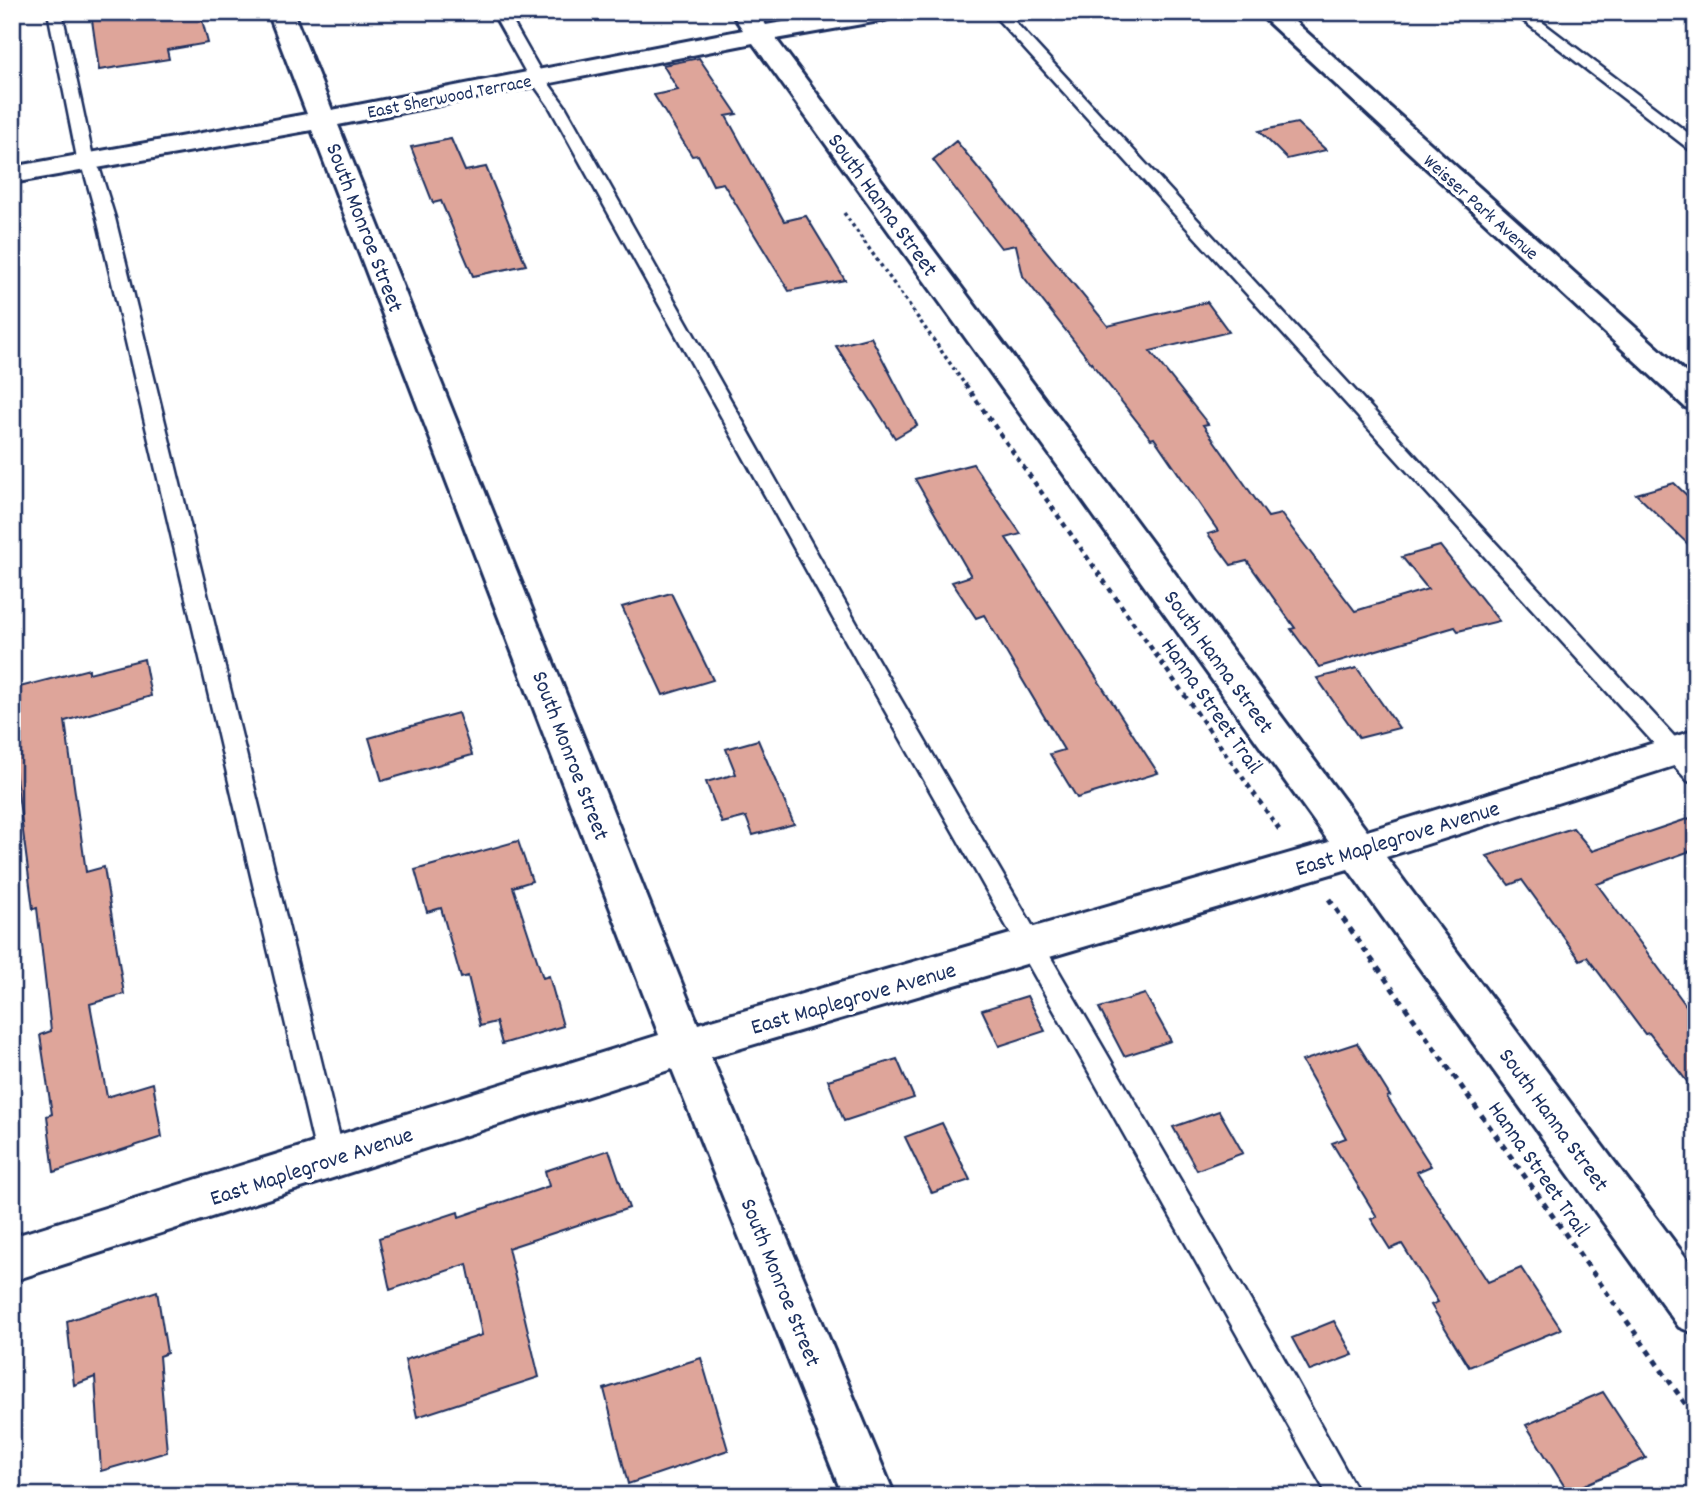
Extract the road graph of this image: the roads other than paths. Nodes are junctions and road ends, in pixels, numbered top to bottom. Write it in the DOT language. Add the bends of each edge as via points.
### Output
graph roads {
  1 [pos="55,12"];
  2 [pos="280,12"];
  3 [pos="499,12"];
  4 [pos="885,12"];
  5 [pos="998,12"];
  6 [pos="1269,12"];
  7 [pos="1519,12"];
  8 [pos="751,23"];
  9 [pos="537,78"];
  10 [pos="324,120"];
  11 [pos="1696,148"];
  12 [pos="86,163"];
  13 [pos="12,175"];
  14 [pos="1696,400"];
  15 [pos="1688,757"];
  16 [pos="1358,850"];
  17 [pos="1030,945"];
  18 [pos="685,1046"];
  19 [pos="331,1158"];
  20 [pos="12,1259"];
  21 [pos="1696,1311"];
  22 [pos="869,1496"];
  23 [pos="1345,1496"];
  1 -- 12 [label="lane"];
  2 -- 10 [label="street, South Monroe Street"];
  3 -- 9 [label="lane"];
  4 -- 8 [label="street, East Sherwood Terrace"];
  5 -- 15 [label="lane"];
  6 -- 14 [label="street, Weisser Park Avenue"];
  7 -- 11 [label="lane"];
  8 -- 9 [label="street, East Sherwood Terrace"];
  8 -- 16 [label="street, South Hanna Street"];
  9 -- 10 [label="street, East Sherwood Terrace"];
  9 -- 17 [label="lane" via="557,106"];
  10 -- 12 [label="street, East Sherwood Terrace"];
  10 -- 18 [label="street, South Monroe Street"];
  12 -- 13 [label="street, East Sherwood Terrace"];
  12 -- 19 [label="lane" via="106,218"];
  15 -- 16 [label="street, East Maplegrove Avenue"];
  16 -- 17 [label="street, East Maplegrove Avenue"];
  16 -- 21 [label="street, South Hanna Street"];
  17 -- 18 [label="street, East Maplegrove Avenue"];
  17 -- 23 [label="lane"];
  18 -- 19 [label="street, East Maplegrove Avenue"];
  18 -- 22 [label="street, South Monroe Street"];
  19 -- 20 [label="street, East Maplegrove Avenue"];
}
